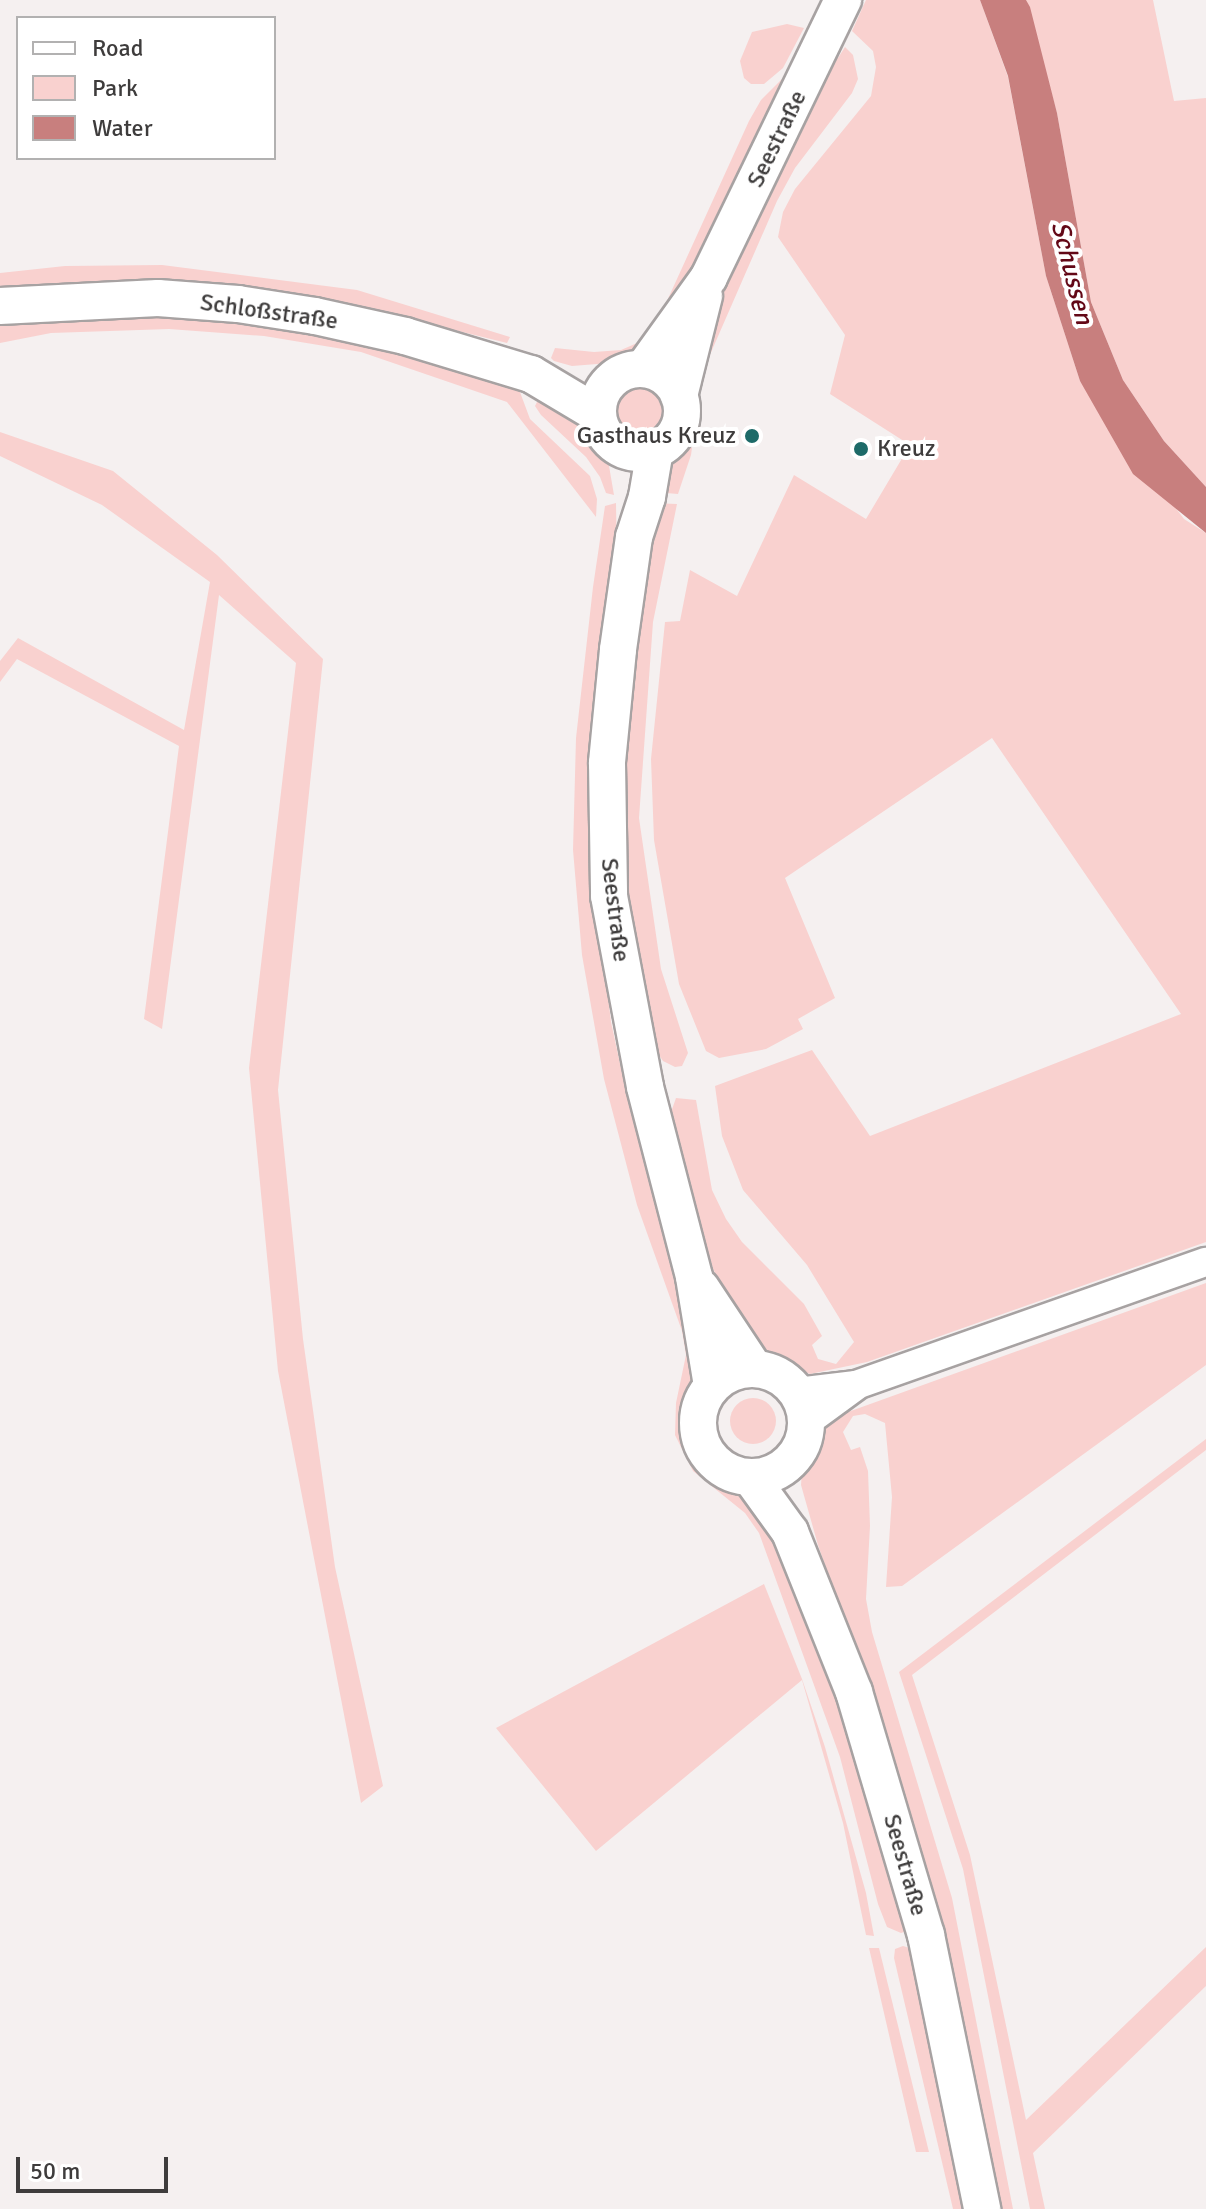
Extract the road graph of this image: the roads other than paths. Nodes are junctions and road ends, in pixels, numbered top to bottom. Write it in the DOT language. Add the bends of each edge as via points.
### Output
graph roads {
  1 [pos="843,0"];
  2 [pos="709,277"];
  3 [pos="0,306"];
  4 [pos="531,374"];
  5 [pos="628,374"];
  6 [pos="679,396"];
  7 [pos="598,414"];
  8 [pos="617,447"];
  9 [pos="655,450"];
  10 [pos="634,537"];
  11 [pos="1206,1262"];
  12 [pos="694,1277"];
  13 [pos="754,1368"];
  14 [pos="712,1386"];
  15 [pos="802,1407"];
  16 [pos="790,1462"];
  17 [pos="751,1478"];
  18 [pos="790,1532"];
  19 [pos="982,2209"];
  1 -- 2 [label="main road, Seestraße"];
  2 -- 5 [label="main road, Seestraße"];
  2 -- 6 [label="main road, Seestraße"];
  3 -- 4 [label="main road, Schloßstraße" via="158,298 238,304 405,336"];
  4 -- 5 [label="main road, Schloßstraße"];
  4 -- 7 [label="main road, Schloßstraße"];
  5 -- 6 [label="main road" via="663,375"];
  5 -- 7 [label="main road" via="599,401"];
  6 -- 9 [label="main road" via="679,426"];
  7 -- 8 [label="main road" via="607,438"];
  8 -- 9 [label="main road" via="642,453"];
  8 -- 10 [label="main road, Seestraße"];
  9 -- 10 [label="main road, Seestraße"];
  10 -- 12 [label="main road, Seestraße" via="607,763 609,896 645,1087"];
  11 -- 15 [label="street"];
  12 -- 13 [label="main road, Seestraße"];
  12 -- 14 [label="main road, Seestraße"];
  13 -- 14 [label="main road" via="724,1376"];
  13 -- 15 [label="main road" via="786,1379"];
  14 -- 17 [label="main road, Seestraße" via="698,1413 701,1442 720,1468"];
  15 -- 16 [label="main road, Seestraße" via="799,1451"];
  16 -- 17 [label="main road"];
  16 -- 18 [label="main road, Seestraße"];
  17 -- 18 [label="main road, Seestraße"];
  18 -- 19 [label="main road, Seestraße" via="854,1692 926,1935"];
}
